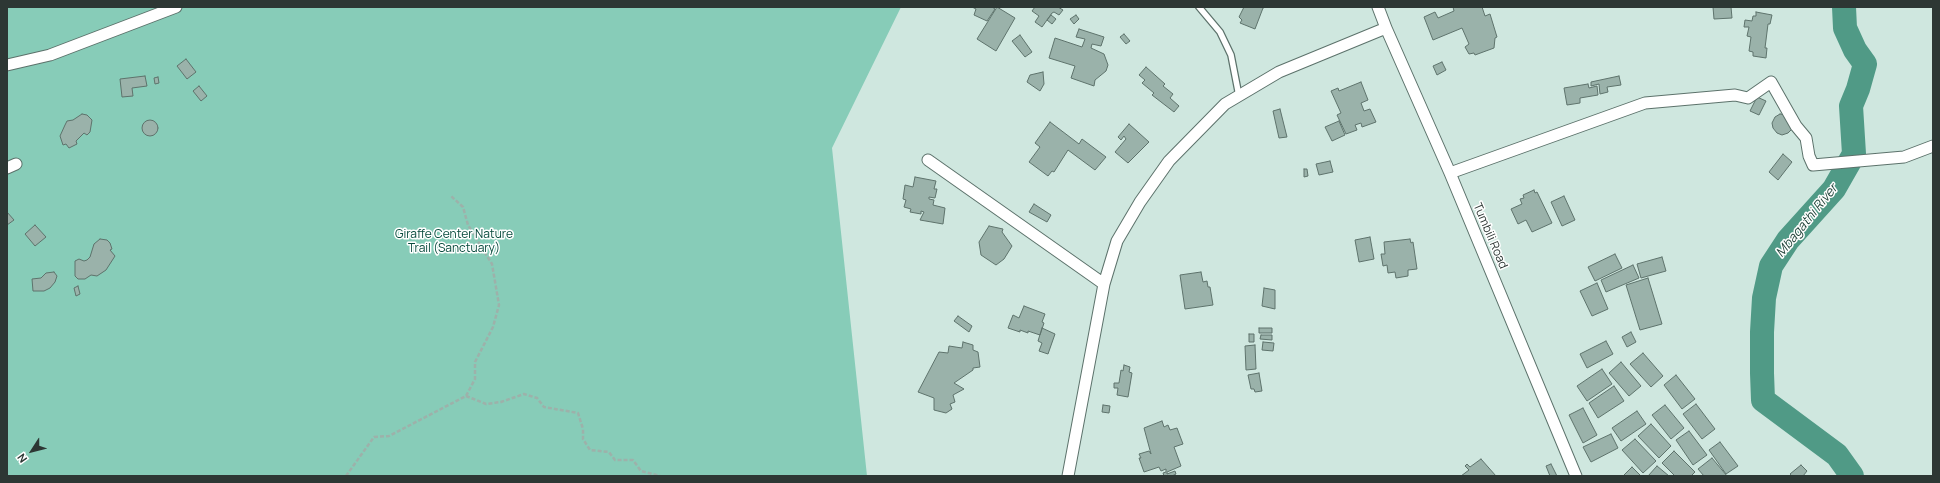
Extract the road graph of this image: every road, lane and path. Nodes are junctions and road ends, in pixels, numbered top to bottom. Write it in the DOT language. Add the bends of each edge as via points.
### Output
graph roads {
  1 [pos="176,7"];
  2 [pos="1199,7"];
  3 [pos="1378,7"];
  4 [pos="1386,28"];
  5 [pos="7,65"];
  6 [pos="1239,96"];
  7 [pos="1933,146"];
  8 [pos="928,160"];
  9 [pos="1450,172"];
  10 [pos="451,196"];
  11 [pos="1104,284"];
  12 [pos="466,396"];
  13 [pos="346,476"];
  14 [pos="660,476"];
  15 [pos="1068,476"];
  16 [pos="1576,476"];
  1 -- 5 [label="street" via="50,55"];
  2 -- 6 [label="lane" via="1220,32 1231,55"];
  3 -- 4 [label="street, Tumbili Road"];
  4 -- 6 [label="street" via="1279,72"];
  4 -- 9 [label="street, Tumbili Road"];
  6 -- 11 [label="street" via="1225,104 1169,161 1116,241"];
  7 -- 9 [label="street" via="1904,157 1813,165 1806,138 1796,126 1771,82 1748,98 1735,95 1645,103"];
  8 -- 11 [label="street"];
  9 -- 16 [label="street, Tumbili Road"];
  10 -- 12 [label="path" via="463,207 468,226 492,264 498,306 493,327 474,362 475,379"];
  11 -- 15 [label="street"];
  12 -- 13 [label="path" via="389,436 374,437"];
  12 -- 14 [label="path" via="486,404 524,394 537,398 544,408 578,413 583,439 590,450 609,452 616,460 632,460 641,471"];
}
